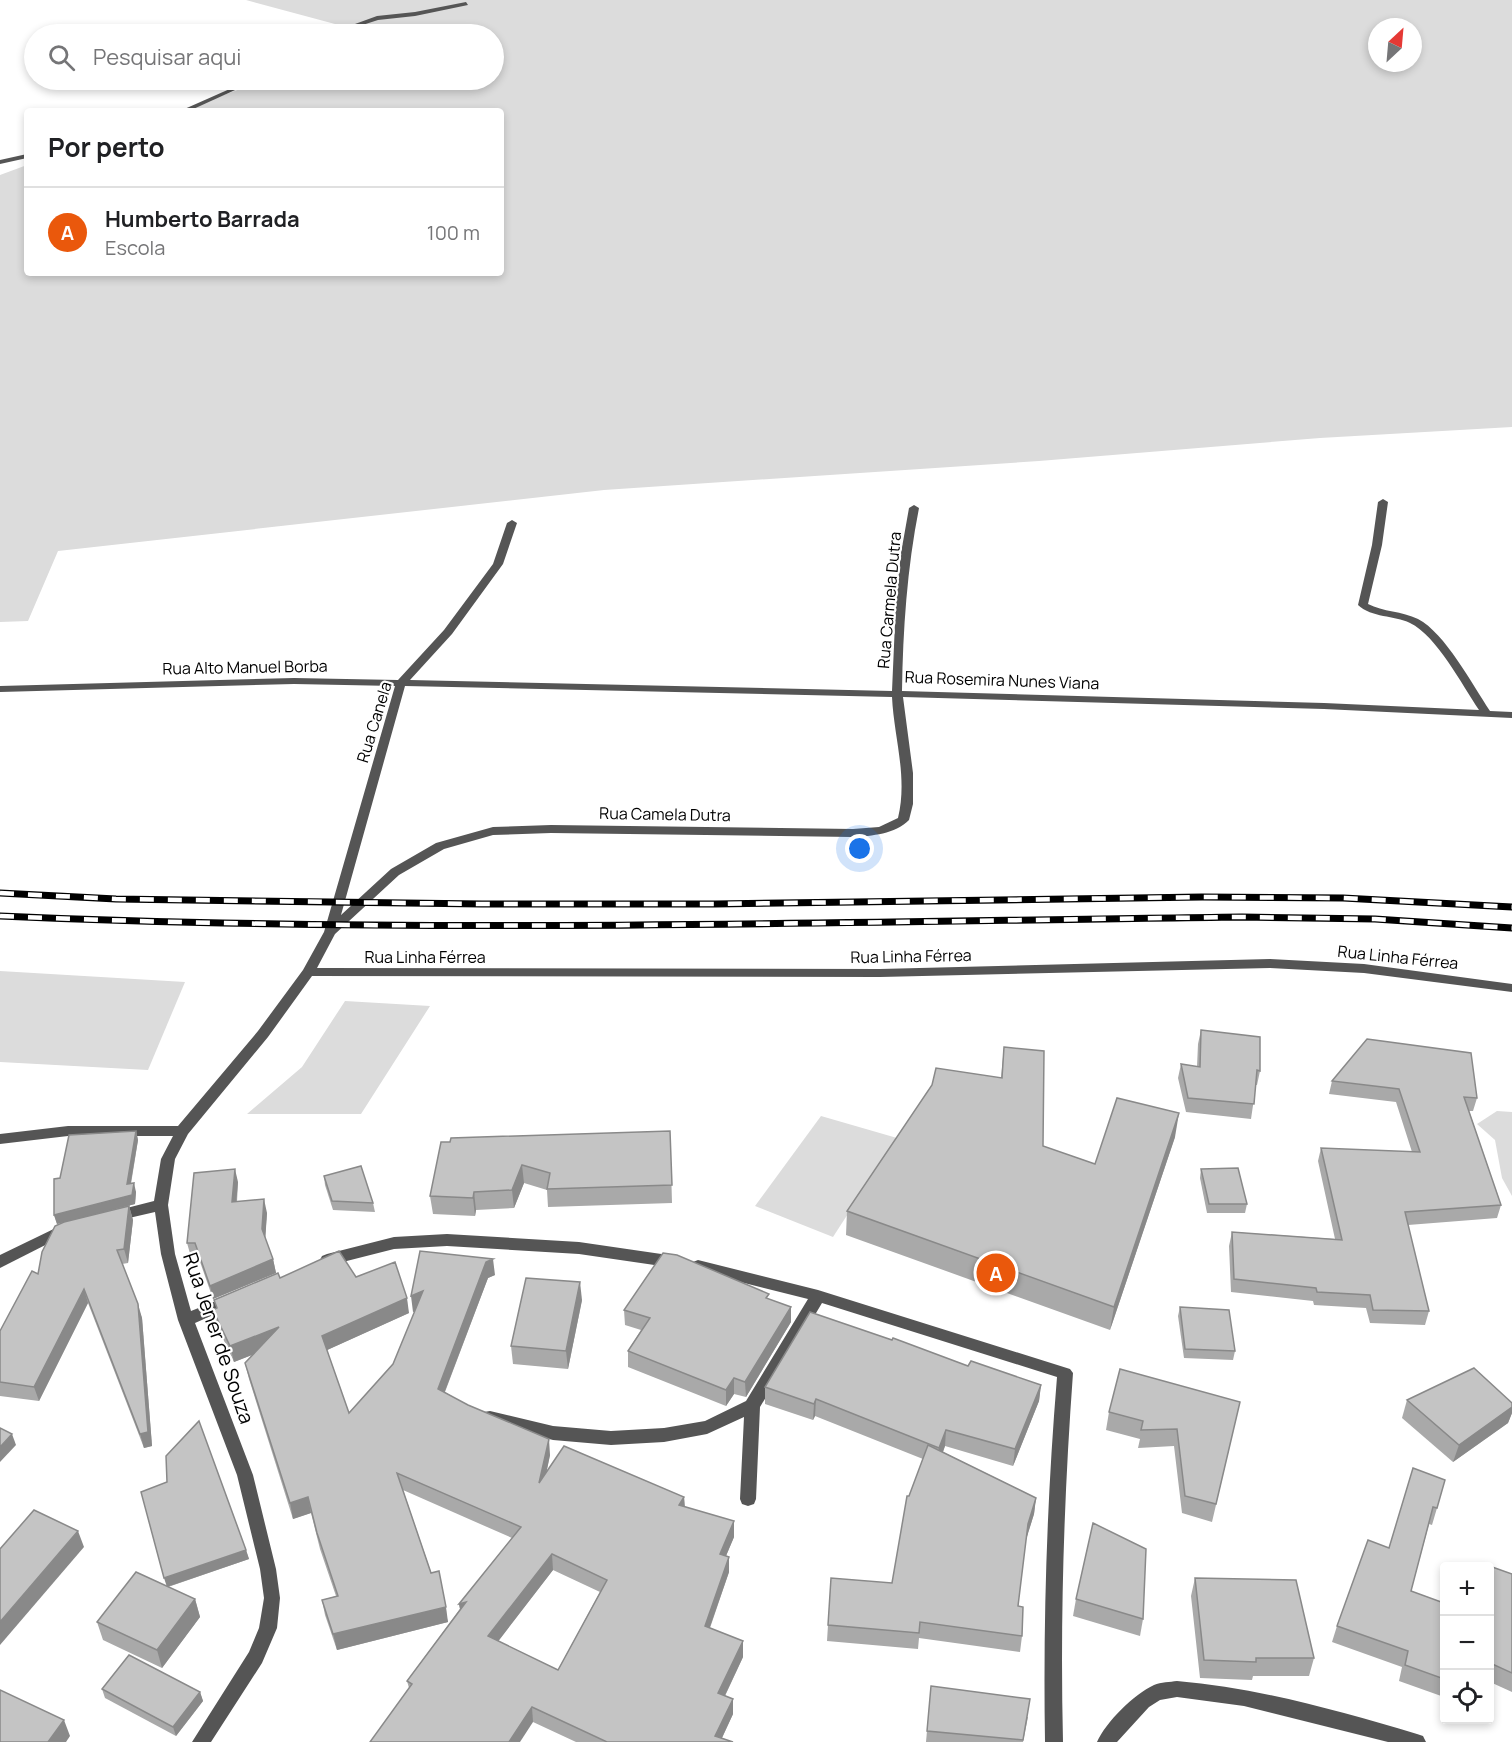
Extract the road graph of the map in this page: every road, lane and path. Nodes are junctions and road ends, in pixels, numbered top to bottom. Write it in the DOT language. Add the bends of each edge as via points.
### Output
graph roads {
  1 [pos="466,4"];
  2 [pos="359,24"];
  3 [pos="231,90"];
  4 [pos="190,108"];
  5 [pos="24,157"];
  6 [pos="0,162"];
  7 [pos="1383,502"];
  8 [pos="915,508"];
  9 [pos="512,523"];
  10 [pos="401,682"];
  11 [pos="490,684"];
  12 [pos="0,689"];
  13 [pos="897,694"];
  14 [pos="1487,714"];
  15 [pos="1512,715"];
  16 [pos="342,891"];
  17 [pos="330,932"];
  18 [pos="308,972"];
  19 [pos="1512,988"];
  20 [pos="182,1131"];
  21 [pos="0,1139"];
  22 [pos="161,1205"];
  23 [pos="106,1219"];
  24 [pos="74,1227"];
  25 [pos="0,1262"];
  26 [pos="311,1266"];
  27 [pos="249,1293"];
  28 [pos="818,1296"];
  29 [pos="186,1320"];
  30 [pos="752,1406"];
  31 [pos="482,1414"];
  32 [pos="748,1499"];
  33 [pos="201,1742"];
  34 [pos="1054,1742"];
  35 [pos="1106,1742"];
  36 [pos="1417,1742"];
  1 -- 2 [label="street"];
  3 -- 4 [label="street"];
  5 -- 6 [label="street"];
  7 -- 14 [label="street" via="1363,605 1424,626"];
  8 -- 13 [label="street, Rua Carmela Dutra" via="906,546"];
  9 -- 10 [label="street, Rua Canela" via="498,564 447,632"];
  10 -- 11 [label="street, Rua Alto Manuel Borba"];
  10 -- 12 [label="street, Rua Alto Manuel Borba"];
  10 -- 16 [label="street, Rua Canela"];
  11 -- 13 [label="street, Rua Rosemira Nunes Viana"];
  13 -- 14 [label="street, Rua Rosemira Nunes Viana"];
  13 -- 17 [label="street, Rua Camela Dutra" via="908,796 903,820 893,826 853,833 493,831 440,846 395,872"];
  14 -- 15 [label="street, Rua Rosemira Nunes Viana"];
  16 -- 17 [label="street, Rua Jener de Souza"];
  17 -- 18 [label="street, Rua Jener de Souza"];
  18 -- 19 [label="street, Rua Linha Férrea" via="816,974 1192,964 1312,965 1407,972"];
  18 -- 20 [label="street, Rua Jener de Souza" via="263,1034"];
  20 -- 21 [label="street" via="119,1128"];
  20 -- 22 [label="street, Rua Jener de Souza" via="168,1159"];
  22 -- 23 [label="street"];
  22 -- 29 [label="street, Rua Jener de Souza" via="168,1254"];
  24 -- 25 [label="street"];
  26 -- 28 [label="street" via="393,1243 447,1240 579,1248 684,1263"];
  27 -- 29 [label="street"];
  28 -- 30 [label="street"];
  28 -- 34 [label="street" via="1065,1373 1051,1634"];
  29 -- 33 [label="street, Rua Jener de Souza" via="245,1475 272,1598 256,1658"];
  30 -- 31 [label="street" via="707,1427 664,1435 611,1438 553,1433"];
  30 -- 32 [label="street"];
  35 -- 36 [label="street" via="1143,1700 1161,1691 1183,1689 1354,1724"];
}
